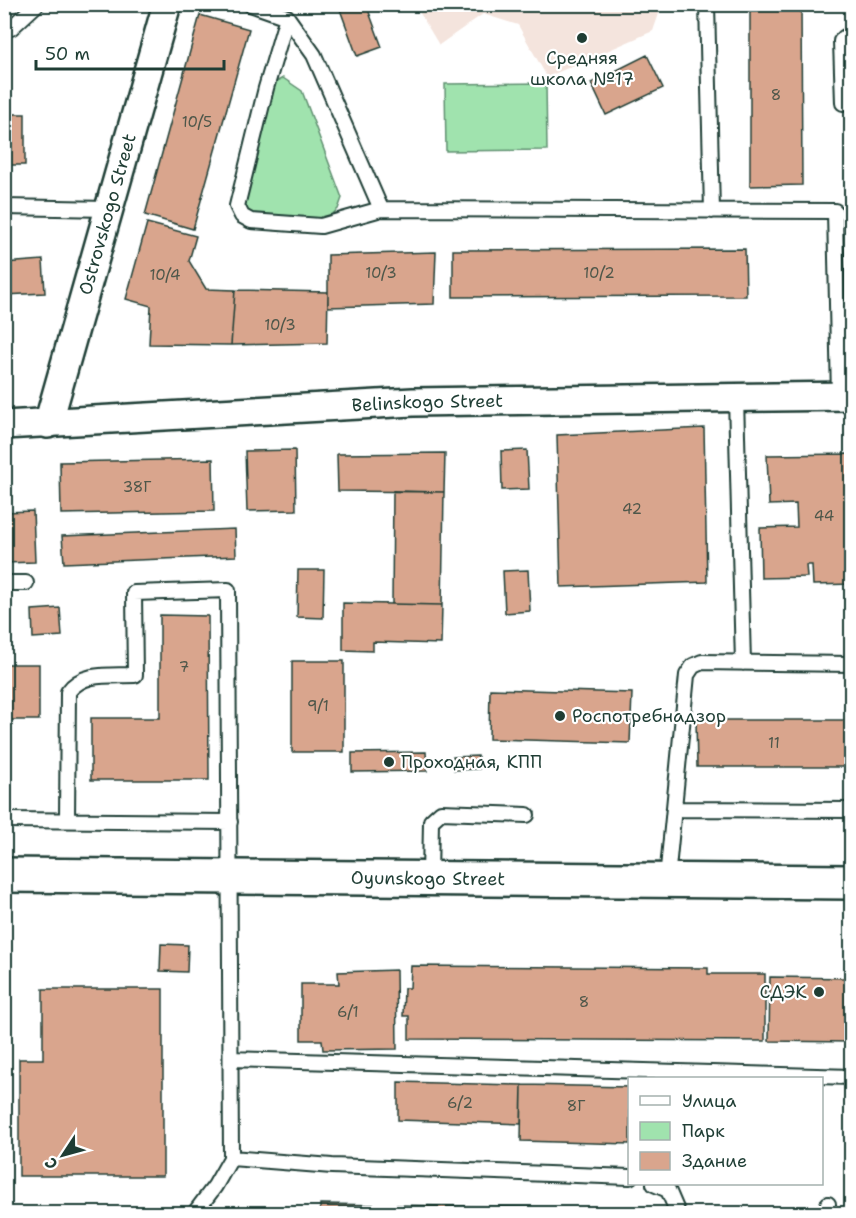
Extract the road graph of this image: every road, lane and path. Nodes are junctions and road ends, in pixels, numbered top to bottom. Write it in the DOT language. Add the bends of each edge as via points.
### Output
graph roads {
  1 [pos="37,4"];
  2 [pos="168,4"];
  3 [pos="250,4"];
  4 [pos="707,4"];
  5 [pos="287,17"];
  6 [pos="4,28"];
  7 [pos="852,37"];
  8 [pos="843,103"];
  9 [pos="4,207"];
  10 [pos="108,209"];
  11 [pos="381,209"];
  12 [pos="712,211"];
  13 [pos="845,396"];
  14 [pos="736,398"];
  15 [pos="48,424"];
  16 [pos="4,425"];
  17 [pos="4,583"];
  18 [pos="26,583"];
  19 [pos="743,663"];
  20 [pos="852,664"];
  21 [pos="674,809"];
  22 [pos="852,810"];
  23 [pos="527,815"];
  24 [pos="4,820"];
  25 [pos="67,820"];
  26 [pos="230,822"];
  27 [pos="4,875"];
  28 [pos="231,877"];
  29 [pos="430,878"];
  30 [pos="667,879"];
  31 [pos="852,882"];
  32 [pos="231,1059"];
  33 [pos="852,1077"];
  34 [pos="231,1158"];
  35 [pos="628,1178"];
  36 [pos="656,1185"];
  37 [pos="194,1214"];
  38 [pos="676,1214"];
  1 -- 6 [label="lane" via="11,28"];
  2 -- 10 [label="street, Ostrovskogo Street"];
  3 -- 5 [label="lane"];
  4 -- 12 [label="lane"];
  5 -- 11 [label="lane" via="314,55"];
  5 -- 11 [label="lane" via="237,206 242,216 251,221 321,226"];
  7 -- 8 [label="lane" via="841,41"];
  9 -- 10 [label="lane"];
  10 -- 15 [label="street, Ostrovskogo Street"];
  11 -- 12 [label="lane"];
  12 -- 13 [label="lane" via="835,212"];
  13 -- 14 [label="street, Belinskogo Street"];
  14 -- 15 [label="street, Belinskogo Street" via="413,402"];
  14 -- 19 [label="lane"];
  15 -- 16 [label="street, Belinskogo Street"];
  17 -- 18 [label="lane"];
  19 -- 20 [label="lane"];
  19 -- 21 [label="lane" via="702,662 687,675"];
  21 -- 22 [label="lane"];
  21 -- 30 [label="lane"];
  23 -- 29 [label="lane" via="441,812 431,821"];
  24 -- 25 [label="lane"];
  25 -- 26 [label="lane"];
  25 -- 26 [label="lane" via="68,692 83,678 135,675 134,593 228,590"];
  26 -- 28 [label="lane"];
  27 -- 28 [label="main road, Oyunskogo Street"];
  28 -- 29 [label="main road, Oyunskogo Street"];
  28 -- 32 [label="lane"];
  29 -- 30 [label="main road, Oyunskogo Street"];
  30 -- 31 [label="main road, Oyunskogo Street"];
  32 -- 33 [label="lane"];
  32 -- 34 [label="lane"];
  34 -- 35 [label="lane"];
  34 -- 37 [label="lane"];
  36 -- 38 [label="lane" via="668,1190"];
}
